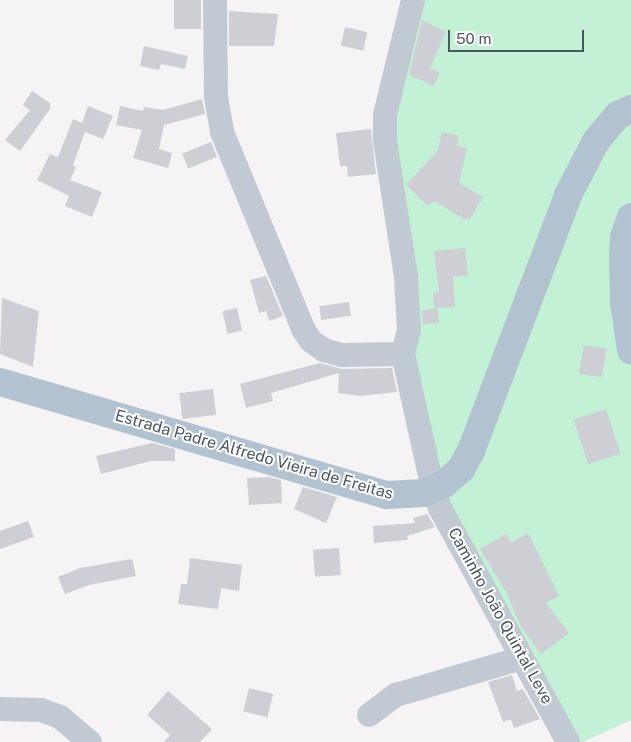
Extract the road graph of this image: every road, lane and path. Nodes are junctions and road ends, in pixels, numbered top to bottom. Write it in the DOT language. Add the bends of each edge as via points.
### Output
graph roads {
  1 [pos="215,0"];
  2 [pos="413,0"];
  3 [pos="631,109"];
  4 [pos="631,217"];
  5 [pos="631,350"];
  6 [pos="403,354"];
  7 [pos="0,382"];
  8 [pos="433,489"];
  9 [pos="522,658"];
  10 [pos="0,709"];
  11 [pos="369,715"];
  12 [pos="90,742"];
  13 [pos="568,742"];
  1 -- 6 [label="street" via="216,97 222,132 303,329 311,341 324,350 342,355"];
  2 -- 6 [label="street" via="385,116 385,141 406,277 409,330"];
  3 -- 8 [label="main road, Estrada Padre Alfredo Vieira de Freitas" via="618,115 596,141 548,244 471,451 461,469"];
  4 -- 5 [label="main road" via="624,236 624,302"];
  6 -- 8 [label="street, Caminho João Quintal Leve"];
  7 -- 8 [label="main road, Estrada Padre Alfredo Vieira de Freitas" via="387,496 413,496"];
  8 -- 9 [label="street, Caminho João Quintal Leve" via="470,565"];
  9 -- 11 [label="street" via="396,695"];
  9 -- 13 [label="street, Caminho João Quintal Leve"];
  10 -- 12 [label="street" via="41,710 60,717"];
}
